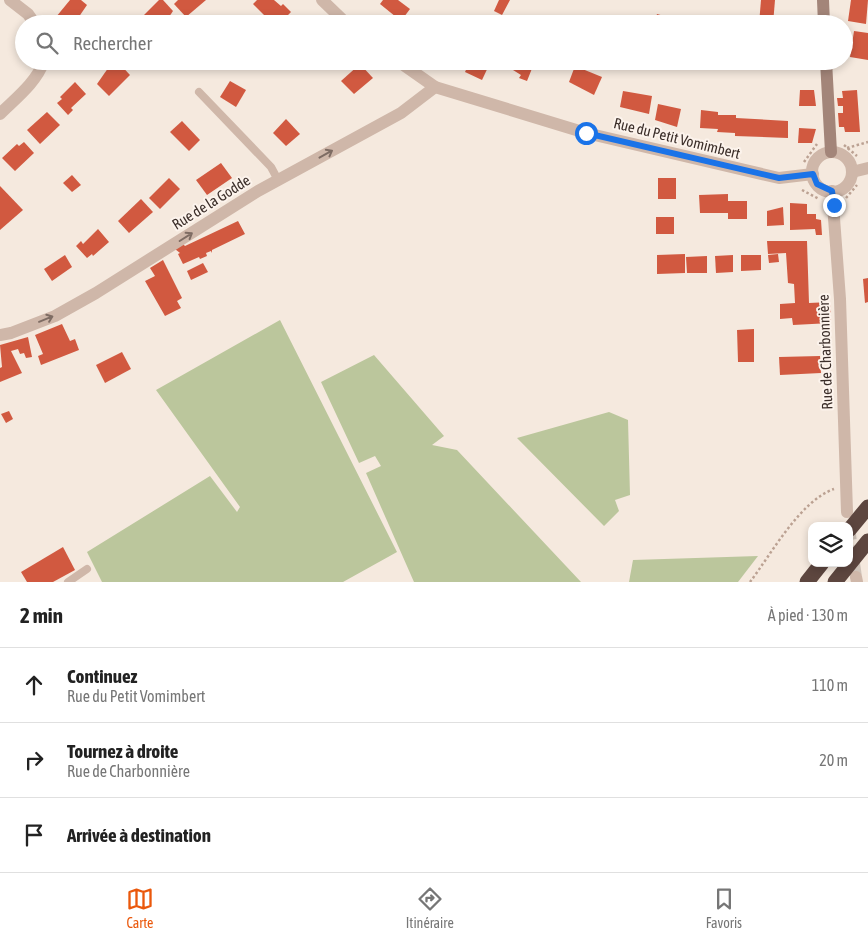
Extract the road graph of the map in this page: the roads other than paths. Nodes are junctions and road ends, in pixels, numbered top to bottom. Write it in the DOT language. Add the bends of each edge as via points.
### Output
graph roads {
  1 [pos="10,0"];
  2 [pos="322,0"];
  3 [pos="823,0"];
  4 [pos="29,15"];
  5 [pos="338,15"];
  6 [pos="824,15"];
  7 [pos="41,70"];
  8 [pos="411,70"];
  9 [pos="826,70"];
  10 [pos="435,87"];
  11 [pos="198,92"];
  12 [pos="0,114"];
  13 [pos="831,152"];
  14 [pos="866,163"];
  15 [pos="852,172"];
  16 [pos="813,174"];
  17 [pos="278,180"];
  18 [pos="832,191"];
  19 [pos="0,335"];
  20 [pos="868,506"];
  21 [pos="847,512"];
  22 [pos="853,525"];
  23 [pos="868,541"];
  24 [pos="819,567"];
  25 [pos="87,569"];
  26 [pos="68,582"];
  27 [pos="807,582"];
  28 [pos="835,582"];
  1 -- 4 [label="street"];
  2 -- 5 [label="street"];
  3 -- 6 [label="street"];
  7 -- 12 [label="street"];
  8 -- 10 [label="street, Rue du Petit Vomimbert"];
  9 -- 13 [label="street"];
  10 -- 16 [label="street, Rue du Petit Vomimbert" via="586,133 722,166 779,178"];
  17 -- 10 [label="street, Rue de la Godde, one-way" via="401,114"];
  11 -- 17 [label="lane" via="271,167"];
  13 -- 15 [label="street" via="837,152 848,160"];
  13 -- 16 [label="street" via="819,157"];
  14 -- 15 [label="street"];
  15 -- 18 [label="street" via="844,188"];
  16 -- 18 [label="street" via="817,184"];
  19 -- 17 [label="street, Rue de la Godde, one-way" via="55,316"];
  18 -- 21 [label="street, Rue de Charbonnière" via="840,299"];
  20 -- 22 [label="highway"];
  23 -- 28 [label="highway"];
  24 -- 27 [label="highway"];
  25 -- 26 [label="lane"];
}
